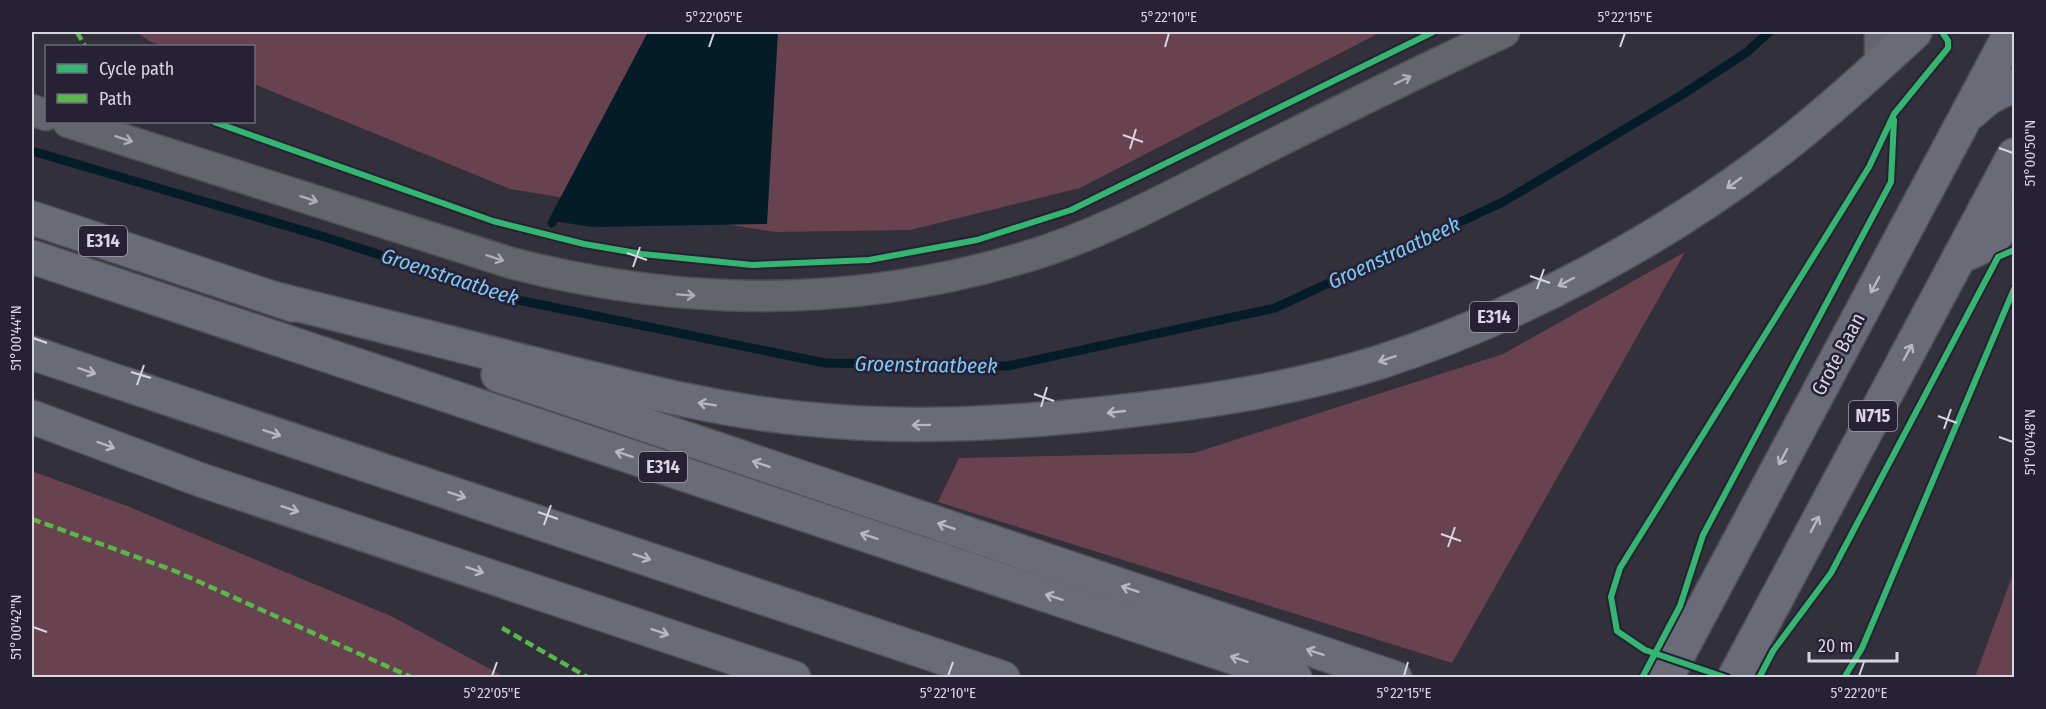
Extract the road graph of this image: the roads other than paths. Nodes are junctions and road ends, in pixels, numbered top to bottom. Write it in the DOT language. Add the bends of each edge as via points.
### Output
graph roads {
  1 [pos="1504,32"];
  2 [pos="1880,32"];
  3 [pos="1915,32"];
  4 [pos="2011,32"];
  5 [pos="1880,65"];
  6 [pos="2014,85"];
  7 [pos="1968,115"];
  8 [pos="71,123"];
  9 [pos="2014,155"];
  10 [pos="2014,212"];
  11 [pos="32,218"];
  12 [pos="32,257"];
  13 [pos="1959,257"];
  14 [pos="272,298"];
  15 [pos="32,353"];
  16 [pos="32,417"];
  17 [pos="794,678"];
  18 [pos="1003,678"];
  19 [pos="1295,678"];
  20 [pos="1395,678"];
  21 [pos="1666,678"];
  22 [pos="1734,678"];
  8 -- 1 [label="street, one-way" via="568,278 682,295 812,295 938,279 1023,258 1077,238"];
  2 -- 5 [label="street"];
  3 -- 5 [label="highway"];
  4 -- 7 [label="highway, Grote Baan"];
  5 -- 14 [label="highway, E314, one-way" via="1781,149 1725,189 1647,240 1547,292 1446,339 1375,363 1294,385 1174,406 986,424 900,425 803,419 671,398"];
  6 -- 7 [label="highway" via="1988,98"];
  7 -- 21 [label="highway, Grote Baan, one-way"];
  9 -- 13 [label="highway, N715"];
  10 -- 13 [label="highway" via="1990,243"];
  11 -- 14 [label="highway, E314"];
  19 -- 12 [label="highway, E314, one-way"];
  22 -- 13 [label="highway, N715, one-way"];
  20 -- 14 [label="highway, E314, one-way"];
  15 -- 18 [label="highway, one-way"];
  16 -- 17 [label="highway, one-way" via="201,480"];
}
